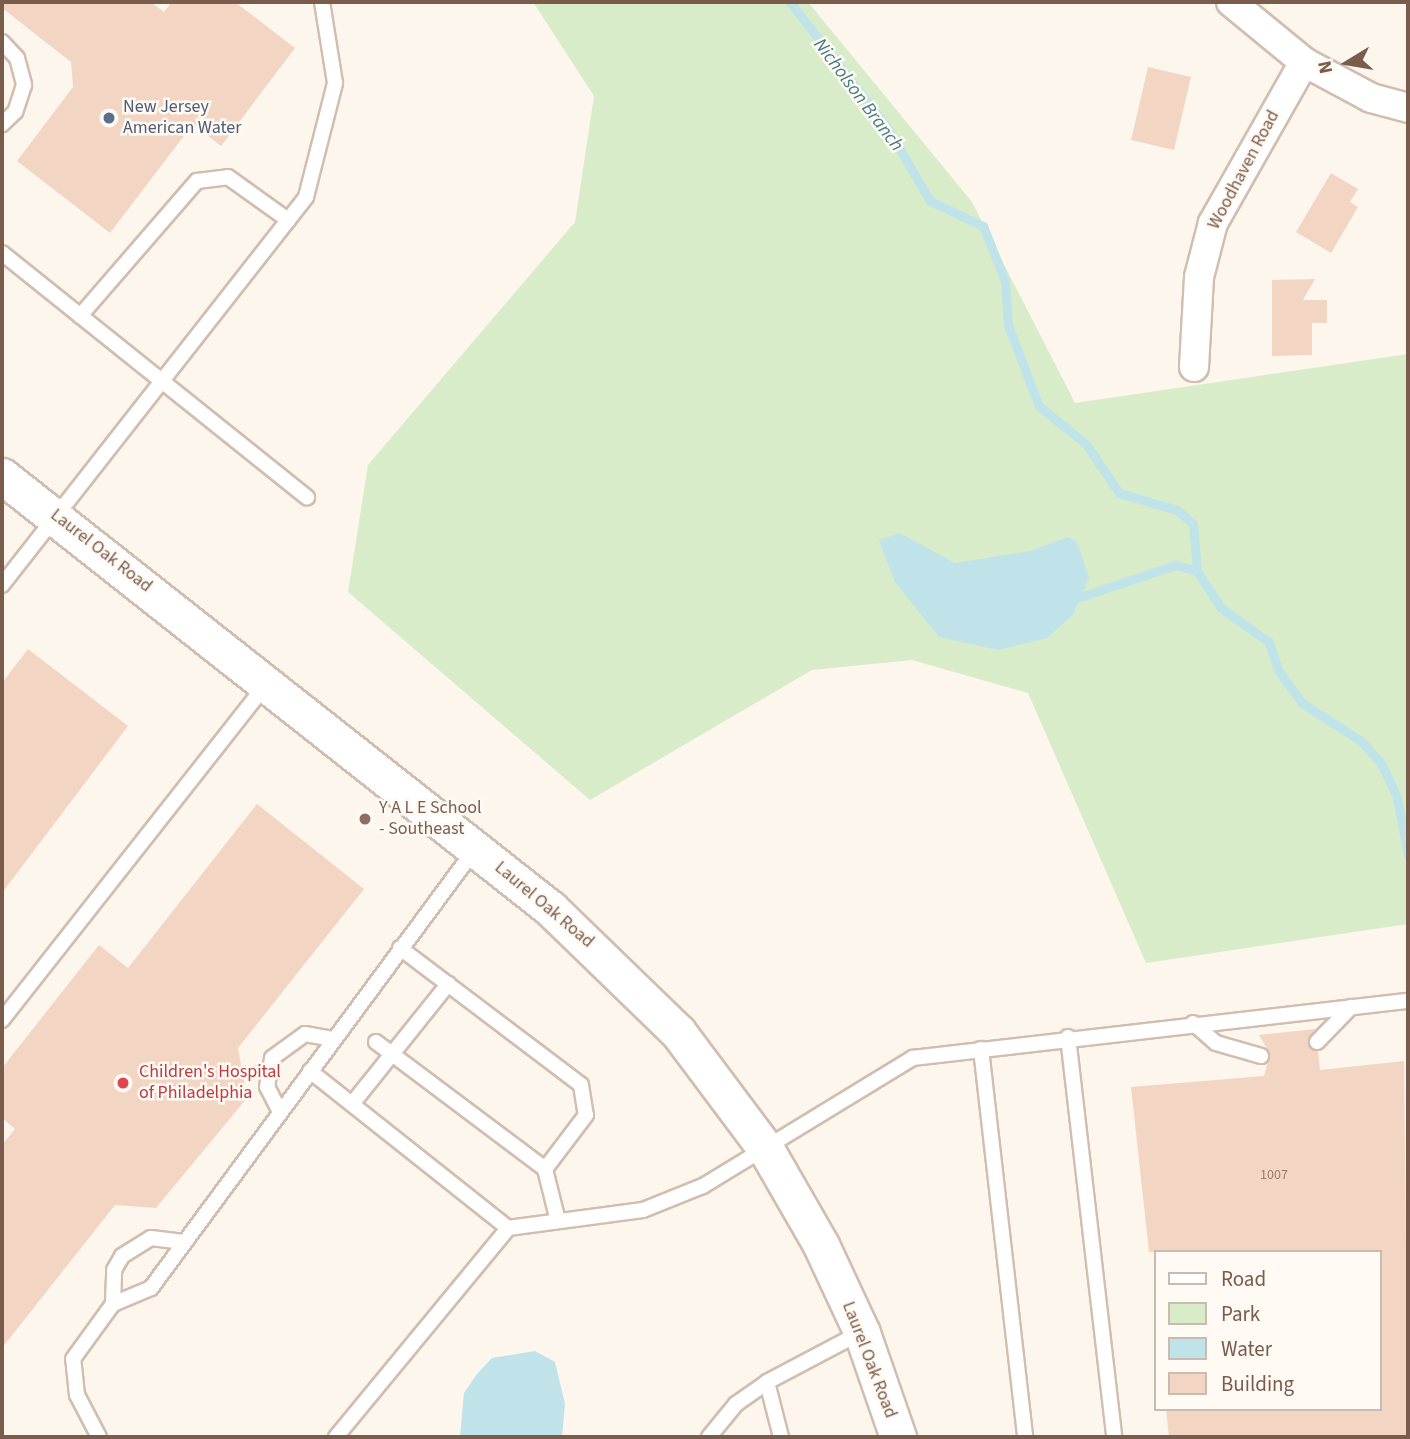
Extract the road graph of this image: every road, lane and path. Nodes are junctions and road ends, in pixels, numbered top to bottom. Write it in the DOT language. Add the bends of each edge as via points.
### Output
graph roads {
  1 [pos="322,2"];
  2 [pos="1231,2"];
  3 [pos="2,42"];
  4 [pos="1304,62"];
  5 [pos="1408,108"];
  6 [pos="2,124"];
  7 [pos="288,220"];
  8 [pos="2,253"];
  9 [pos="80,316"];
  10 [pos="1194,367"];
  11 [pos="162,381"];
  12 [pos="2,475"];
  13 [pos="307,497"];
  14 [pos="55,517"];
  15 [pos="2,585"];
  16 [pos="270,681"];
  17 [pos="475,849"];
  18 [pos="400,948"];
  19 [pos="447,984"];
  20 [pos="1408,1001"];
  21 [pos="1351,1007"];
  22 [pos="2,1020"];
  23 [pos="1193,1023"];
  24 [pos="1068,1037"];
  25 [pos="334,1039"];
  26 [pos="376,1042"];
  27 [pos="1317,1042"];
  28 [pos="981,1049"];
  29 [pos="392,1054"];
  30 [pos="1261,1056"];
  31 [pos="310,1071"];
  32 [pos="352,1104"];
  33 [pos="280,1112"];
  34 [pos="767,1151"];
  35 [pos="545,1169"];
  36 [pos="557,1217"];
  37 [pos="508,1228"];
  38 [pos="184,1242"];
  39 [pos="113,1304"];
  40 [pos="862,1332"];
  41 [pos="767,1382"];
  42 [pos="99,1437"];
  43 [pos="336,1437"];
  44 [pos="709,1437"];
  45 [pos="781,1437"];
  46 [pos="898,1437"];
  47 [pos="1025,1437"];
  48 [pos="1114,1437"];
  1 -- 7 [label="lane" via="335,83 306,197"];
  2 -- 4 [label="street"];
  3 -- 6 [label="lane" via="17,58 24,85 15,112"];
  4 -- 5 [label="street" via="1371,98"];
  4 -- 10 [label="street, Woodhaven Road" via="1213,223 1199,277"];
  7 -- 9 [label="lane" via="228,177 197,181"];
  7 -- 11 [label="lane"];
  8 -- 9 [label="lane"];
  9 -- 11 [label="lane"];
  11 -- 13 [label="lane"];
  11 -- 14 [label="lane"];
  12 -- 14 [label="street, Laurel Oak Road"];
  14 -- 15 [label="lane"];
  14 -- 16 [label="street, Laurel Oak Road"];
  16 -- 17 [label="street, Laurel Oak Road"];
  16 -- 22 [label="lane"];
  17 -- 18 [label="lane"];
  17 -- 34 [label="street, Laurel Oak Road" via="618,969 678,1032"];
  18 -- 19 [label="lane"];
  18 -- 25 [label="lane"];
  19 -- 29 [label="lane"];
  19 -- 35 [label="lane" via="585,1092 586,1115"];
  20 -- 21 [label="lane"];
  21 -- 23 [label="lane"];
  21 -- 27 [label="lane"];
  23 -- 24 [label="lane"];
  23 -- 30 [label="lane" via="1216,1043"];
  24 -- 28 [label="lane"];
  24 -- 48 [label="lane"];
  25 -- 31 [label="lane"];
  25 -- 33 [label="lane" via="306,1034 272,1058 267,1087"];
  26 -- 29 [label="lane"];
  28 -- 34 [label="lane" via="913,1059"];
  28 -- 47 [label="lane"];
  29 -- 32 [label="lane"];
  29 -- 35 [label="lane"];
  31 -- 32 [label="lane"];
  31 -- 33 [label="lane"];
  32 -- 37 [label="lane"];
  33 -- 38 [label="lane"];
  34 -- 36 [label="lane" via="643,1210"];
  34 -- 40 [label="street, Laurel Oak Road"];
  35 -- 36 [label="lane"];
  36 -- 37 [label="lane"];
  37 -- 43 [label="lane"];
  38 -- 39 [label="lane" via="151,1288"];
  38 -- 39 [label="lane" via="151,1238 122,1255 114,1270"];
  39 -- 42 [label="lane" via="73,1359 77,1395"];
  40 -- 41 [label="lane"];
  40 -- 46 [label="street, Laurel Oak Road"];
  41 -- 44 [label="lane" via="736,1404"];
  41 -- 45 [label="lane"];
}
